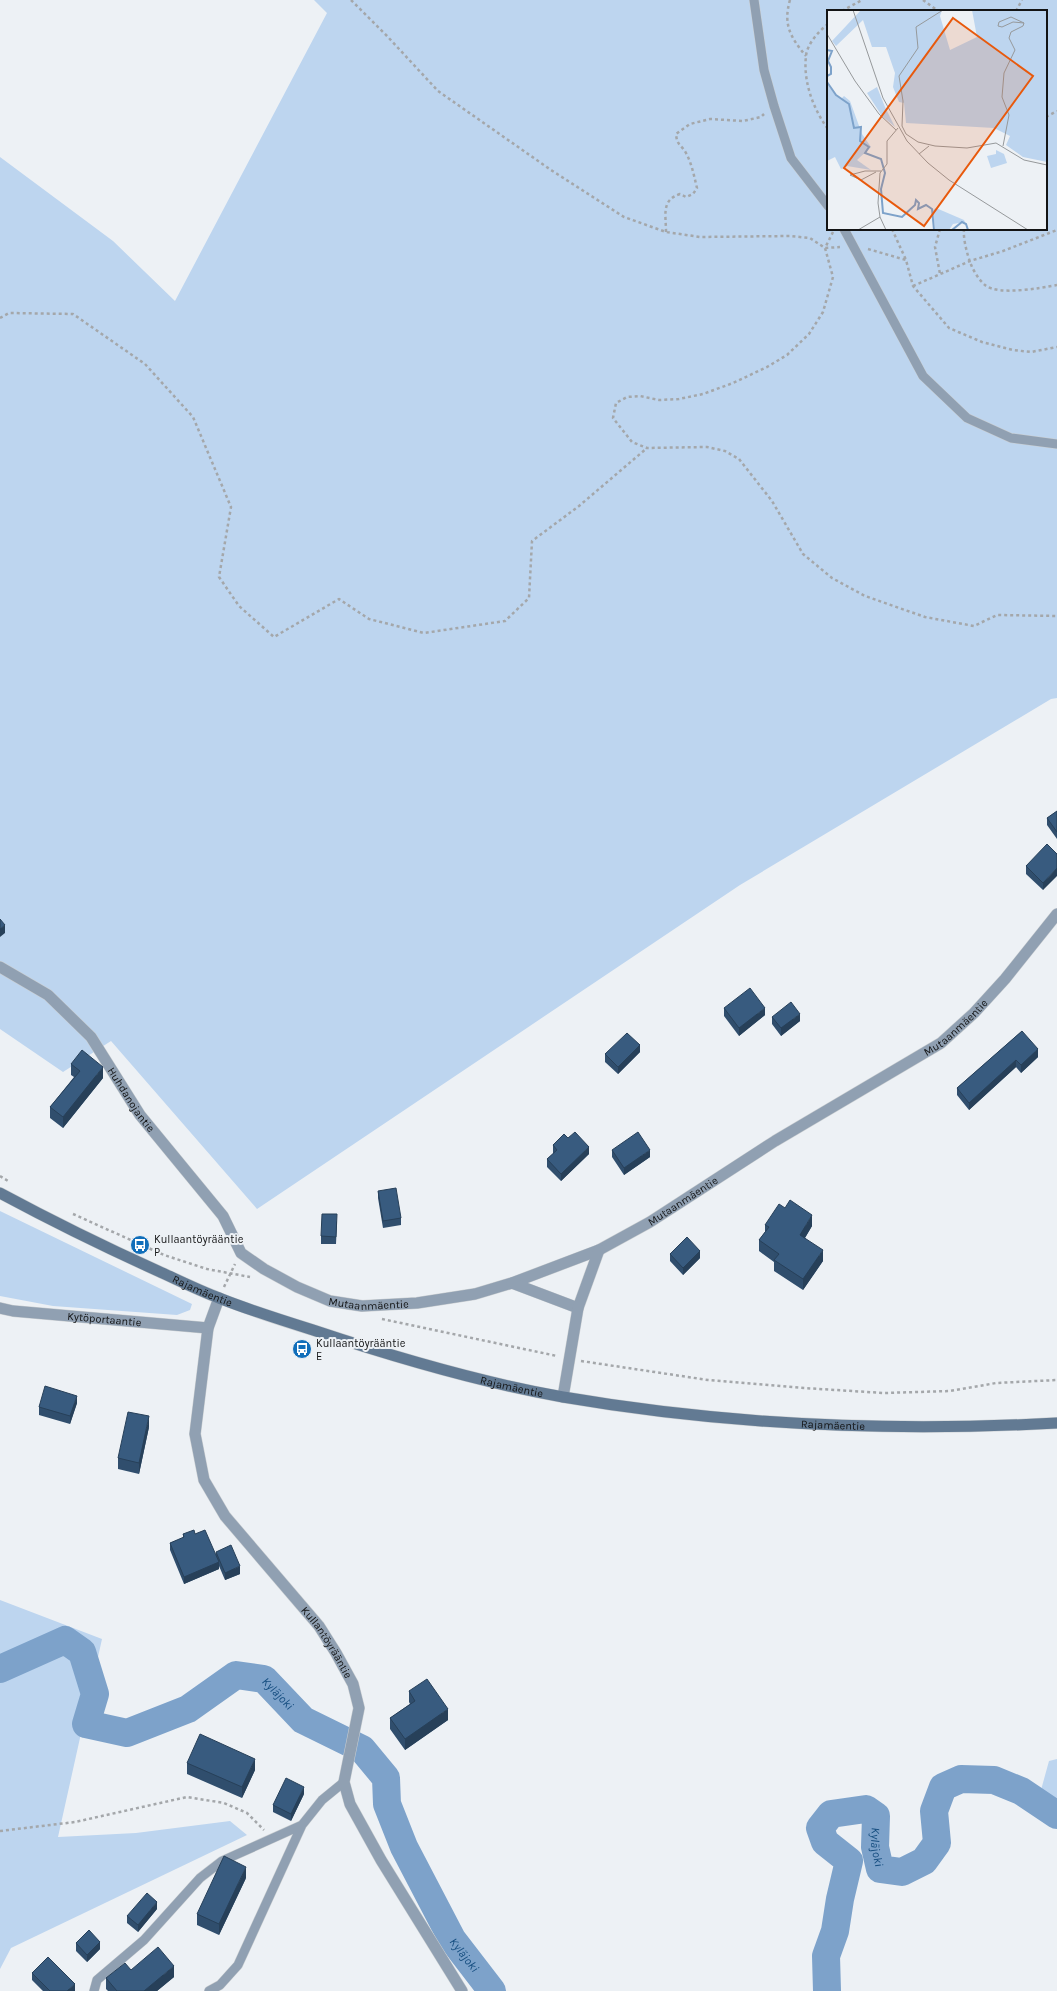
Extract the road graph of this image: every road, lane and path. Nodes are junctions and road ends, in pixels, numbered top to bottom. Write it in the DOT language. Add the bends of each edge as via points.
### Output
graph roads {
  1 [pos="351,0"];
  2 [pos="754,0"];
  3 [pos="790,0"];
  4 [pos="862,0"];
  5 [pos="923,0"];
  6 [pos="1022,0"];
  7 [pos="844,10"];
  8 [pos="937,10"];
  9 [pos="1017,10"];
  10 [pos="827,25"];
  11 [pos="806,56"];
  12 [pos="774,106"];
  13 [pos="1057,111"];
  14 [pos="1047,116"];
  15 [pos="827,127"];
  16 [pos="827,205"];
  17 [pos="834,230"];
  18 [pos="845,230"];
  19 [pos="892,230"];
  20 [pos="940,230"];
  21 [pos="964,230"];
  22 [pos="1057,230"];
  23 [pos="666,232"];
  24 [pos="854,245"];
  25 [pos="825,248"];
  26 [pos="906,260"];
  27 [pos="970,261"];
  28 [pos="940,274"];
  29 [pos="1057,285"];
  30 [pos="913,286"];
  31 [pos="0,318"];
  32 [pos="1057,347"];
  33 [pos="1057,444"];
  34 [pos="647,448"];
  35 [pos="1057,616"];
  36 [pos="1057,914"];
  37 [pos="0,967"];
  38 [pos="0,1176"];
  39 [pos="13,1183"];
  40 [pos="0,1193"];
  41 [pos="72,1214"];
  42 [pos="599,1250"];
  43 [pos="240,1253"];
  44 [pos="231,1273"];
  45 [pos="252,1277"];
  46 [pos="512,1283"];
  47 [pos="219,1298"];
  48 [pos="0,1308"];
  49 [pos="578,1308"];
  50 [pos="377,1319"];
  51 [pos="208,1328"];
  52 [pos="570,1359"];
  53 [pos="1057,1380"];
  54 [pos="563,1396"];
  55 [pos="1057,1423"];
  56 [pos="344,1782"];
  57 [pos="302,1825"];
  58 [pos="0,1831"];
  59 [pos="273,1839"];
  60 [pos="94,1991"];
  61 [pos="209,1991"];
  62 [pos="462,1991"];
  1 -- 23 [label="path" via="438,91 624,218"];
  2 -- 12 [label="lane" via="764,70"];
  3 -- 11 [label="path" via="787,12 788,25 792,38"];
  4 -- 7 [label="path"];
  5 -- 8 [label="path"];
  6 -- 9 [label="path"];
  10 -- 11 [label="path" via="811,44"];
  11 -- 15 [label="path" via="811,101"];
  12 -- 16 [label="lane" via="791,158"];
  12 -- 23 [label="path" via="761,117 743,121 710,119 690,124 676,134 677,143 686,152 697,188 693,194 686,197 680,194 672,197 667,203"];
  13 -- 14 [label="path"];
  17 -- 25 [label="path"];
  18 -- 24 [label="lane"];
  19 -- 26 [label="path"];
  20 -- 28 [label="path" via="935,247"];
  21 -- 27 [label="path"];
  22 -- 27 [label="path"];
  23 -- 25 [label="path" via="700,237 810,238"];
  24 -- 26 [label="path"];
  24 -- 33 [label="lane" via="923,376 967,418 1012,438"];
  25 -- 34 [label="path" via="833,277 823,312 809,334 787,355 747,376 703,394 659,400 640,396 627,397 616,403 613,418 632,442"];
  26 -- 30 [label="path"];
  27 -- 28 [label="path"];
  27 -- 29 [label="path" via="974,272 986,286 996,289 1041,289"];
  28 -- 30 [label="path"];
  30 -- 32 [label="path" via="949,328 982,342 1031,352"];
  31 -- 34 [label="path" via="9,313 73,314 145,364 193,417 231,507 219,577 239,606 274,637 339,599 369,620 424,633 505,621 529,598 532,541 579,506"];
  34 -- 35 [label="path" via="707,447 725,451 739,459 772,501 803,554 832,578 865,596 925,617 974,626 998,614"];
  36 -- 42 [label="street, Mutaanmäentie" via="1005,979 974,1013 941,1043 775,1141 650,1222"];
  37 -- 43 [label="street, Huhdanojantie" via="48,995 90,1037 140,1115 223,1216"];
  38 -- 39 [label="path"];
  40 -- 47 [label="main road, Rajamäentie" via="80,1235"];
  41 -- 44 [label="path" via="164,1255 207,1269"];
  42 -- 46 [label="street, Mutaanmäentie"];
  42 -- 49 [label="street"];
  43 -- 44 [label="path"];
  43 -- 46 [label="street, Mutaanmäentie" via="284,1280 330,1301 362,1306 417,1303 475,1294"];
  44 -- 45 [label="path"];
  44 -- 47 [label="path"];
  46 -- 49 [label="street"];
  47 -- 51 [label="street, Kullantöyrääntie"];
  47 -- 54 [label="main road, Rajamäentie" via="377,1352 519,1388"];
  48 -- 51 [label="street, Kytöportaantie"];
  49 -- 52 [label="street"];
  50 -- 52 [label="path"];
  51 -- 56 [label="street, Kullantöyrääntie" via="195,1434 204,1480 225,1516 319,1626 353,1684 359,1708"];
  52 -- 53 [label="path" via="708,1380 884,1393 950,1391 996,1383"];
  52 -- 54 [label="street"];
  54 -- 55 [label="main road, Rajamäentie" via="703,1417 780,1422 985,1427"];
  56 -- 57 [label="lane" via="322,1800"];
  56 -- 62 [label="street, Kullantöyrääntie" via="350,1804 369,1839"];
  57 -- 59 [label="lane"];
  57 -- 61 [label="lane" via="238,1965 220,1985"];
  58 -- 59 [label="path" via="75,1822 188,1797 224,1803 247,1813"];
  59 -- 60 [label="lane" via="222,1862 200,1878 144,1940 97,1980"];
}
